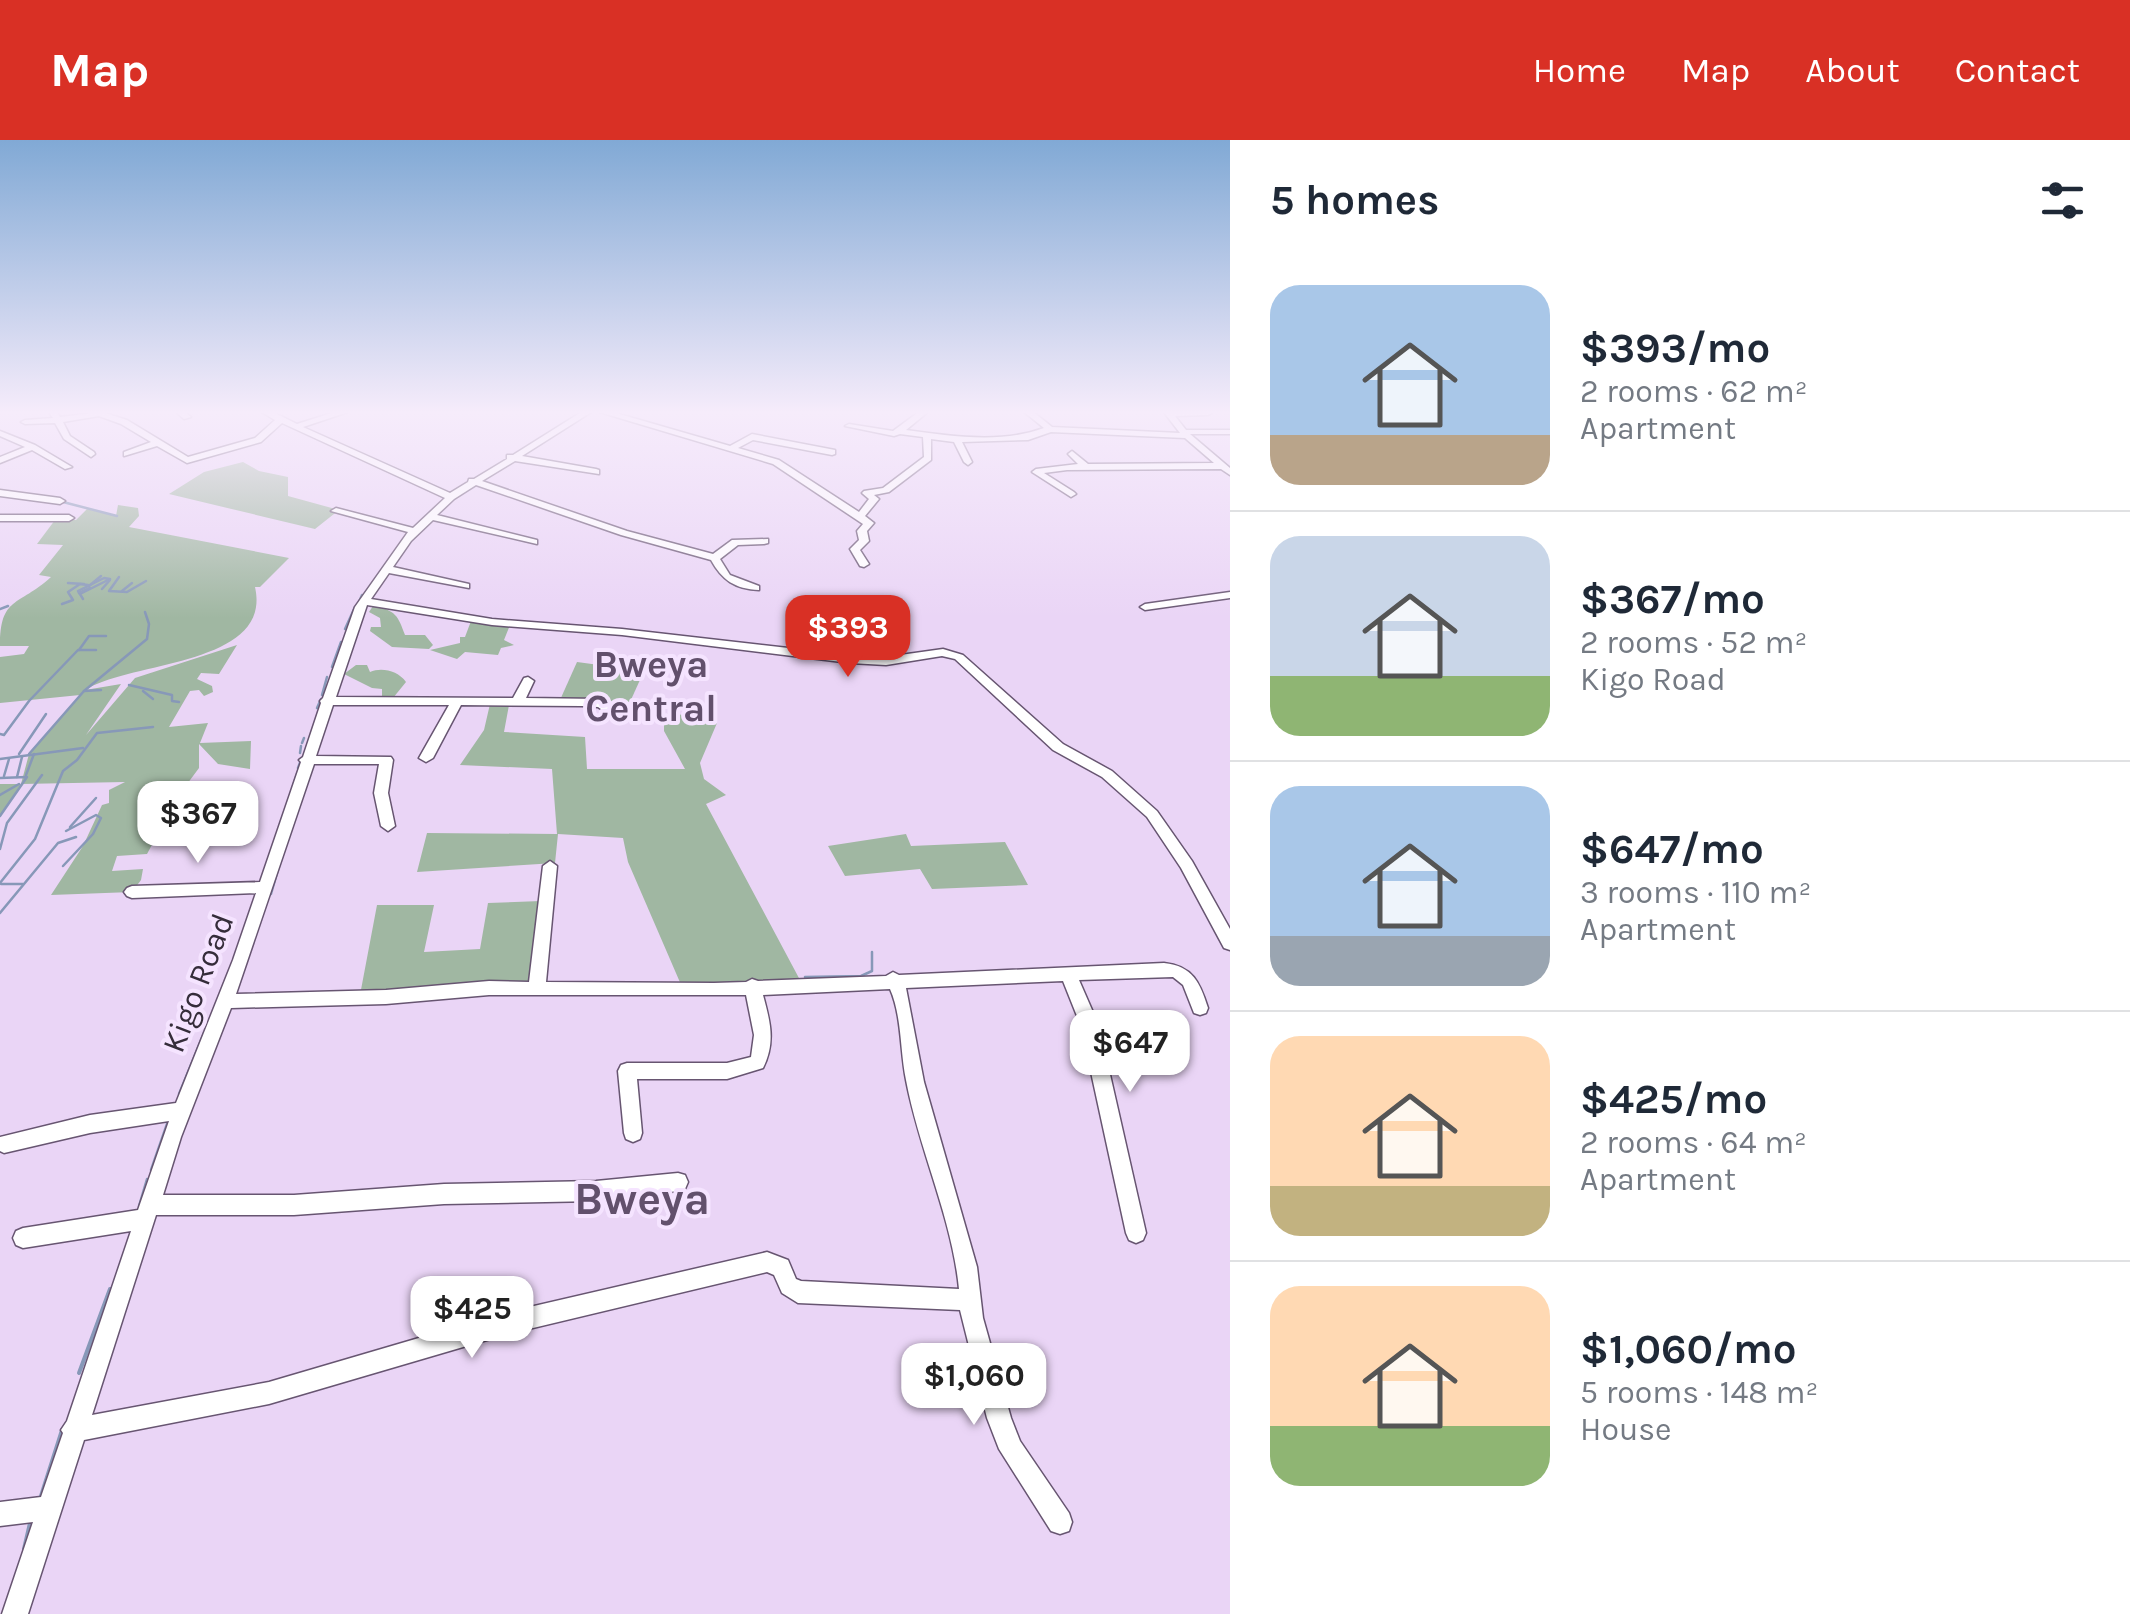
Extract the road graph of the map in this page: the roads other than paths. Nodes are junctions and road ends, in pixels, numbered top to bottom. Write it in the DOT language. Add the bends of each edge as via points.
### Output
graph roads {
  1 [pos="413,480"];
  2 [pos="806,480"];
  3 [pos="899,480"];
  4 [pos="1048,480"];
  5 [pos="472,481"];
  6 [pos="0,493"];
  7 [pos="1070,494"];
  8 [pos="451,497"];
  9 [pos="60,500"];
  10 [pos="336,511"];
  11 [pos="429,516"];
  12 [pos="860,516"];
  13 [pos="0,518"];
  14 [pos="68,518"];
  15 [pos="414,531"];
  16 [pos="764,541"];
  17 [pos="533,542"];
  18 [pos="715,558"];
  19 [pos="864,564"];
  20 [pos="386,570"];
  21 [pos="465,586"];
  22 [pos="755,588"];
  23 [pos="1230,594"];
  24 [pos="364,600"];
  25 [pos="1145,607"];
  26 [pos="528,682"];
  27 [pos="458,700"];
  28 [pos="326,701"];
  29 [pos="518,701"];
  30 [pos="611,712"];
  31 [pos="426,758"];
  32 [pos="306,760"];
  33 [pos="388,826"];
  34 [pos="550,866"];
  35 [pos="264,887"];
  36 [pos="132,892"];
  37 [pos="1230,944"];
  38 [pos="1069,976"];
  39 [pos="893,979"];
  40 [pos="752,986"];
  41 [pos="537,988"];
  42 [pos="225,1001"];
  43 [pos="1200,1008"];
  44 [pos="182,1111"];
  45 [pos="632,1133"];
  46 [pos="4,1144"];
  47 [pos="678,1182"];
  48 [pos="148,1212"];
  49 [pos="1136,1233"];
  50 [pos="23,1238"];
  51 [pos="968,1300"];
  52 [pos="72,1430"];
  53 [pos="48,1508"];
  54 [pos="0,1514"];
  55 [pos="1060,1522"];
  56 [pos="14,1614"];
  1 -- 8 [label="street"];
  2 -- 12 [label="street"];
  3 -- 12 [label="street" via="867,493 874,499"];
  4 -- 7 [label="street"];
  5 -- 8 [label="street, Kigo Road"];
  5 -- 18 [label="street"];
  6 -- 9 [label="street"];
  8 -- 11 [label="street, Kigo Road"];
  10 -- 15 [label="street"];
  11 -- 15 [label="street, Kigo Road"];
  11 -- 17 [label="street"];
  12 -- 19 [label="street" via="869,524 855,549"];
  13 -- 14 [label="street"];
  15 -- 20 [label="street, Kigo Road"];
  16 -- 18 [label="street" via="736,542"];
  18 -- 22 [label="street" via="726,577"];
  20 -- 21 [label="street"];
  20 -- 24 [label="street, Kigo Road"];
  23 -- 25 [label="street"];
  24 -- 28 [label="street, Kigo Road"];
  24 -- 37 [label="street" via="492,622 850,659 955,655 1058,747 1107,774 1152,814"];
  26 -- 29 [label="street"];
  27 -- 28 [label="street"];
  27 -- 29 [label="street"];
  27 -- 31 [label="street"];
  28 -- 32 [label="street, Kigo Road"];
  29 -- 30 [label="street" via="602,704"];
  32 -- 33 [label="street" via="386,760"];
  32 -- 35 [label="street, Kigo Road"];
  34 -- 41 [label="street"];
  35 -- 36 [label="street"];
  35 -- 42 [label="street, Kigo Road"];
  38 -- 39 [label="street"];
  38 -- 43 [label="street" via="1177,970 1189,978"];
  38 -- 49 [label="street" via="1090,1026"];
  39 -- 40 [label="street"];
  39 -- 51 [label="street" via="964,1254"];
  40 -- 41 [label="street"];
  40 -- 45 [label="street" via="763,1049 756,1063 727,1071 627,1071"];
  41 -- 42 [label="street"];
  42 -- 44 [label="street, Kigo Road"];
  44 -- 46 [label="street"];
  44 -- 48 [label="street, Kigo Road"];
  47 -- 48 [label="street"];
  48 -- 50 [label="street"];
  48 -- 52 [label="street, Kigo Road"];
  51 -- 52 [label="street" via="798,1292 781,1267 767,1262 504,1324 268,1393"];
  51 -- 55 [label="street" via="1006,1440"];
  52 -- 53 [label="street, Kigo Road"];
  53 -- 54 [label="street"];
  53 -- 56 [label="street, Kigo Road"];
}
